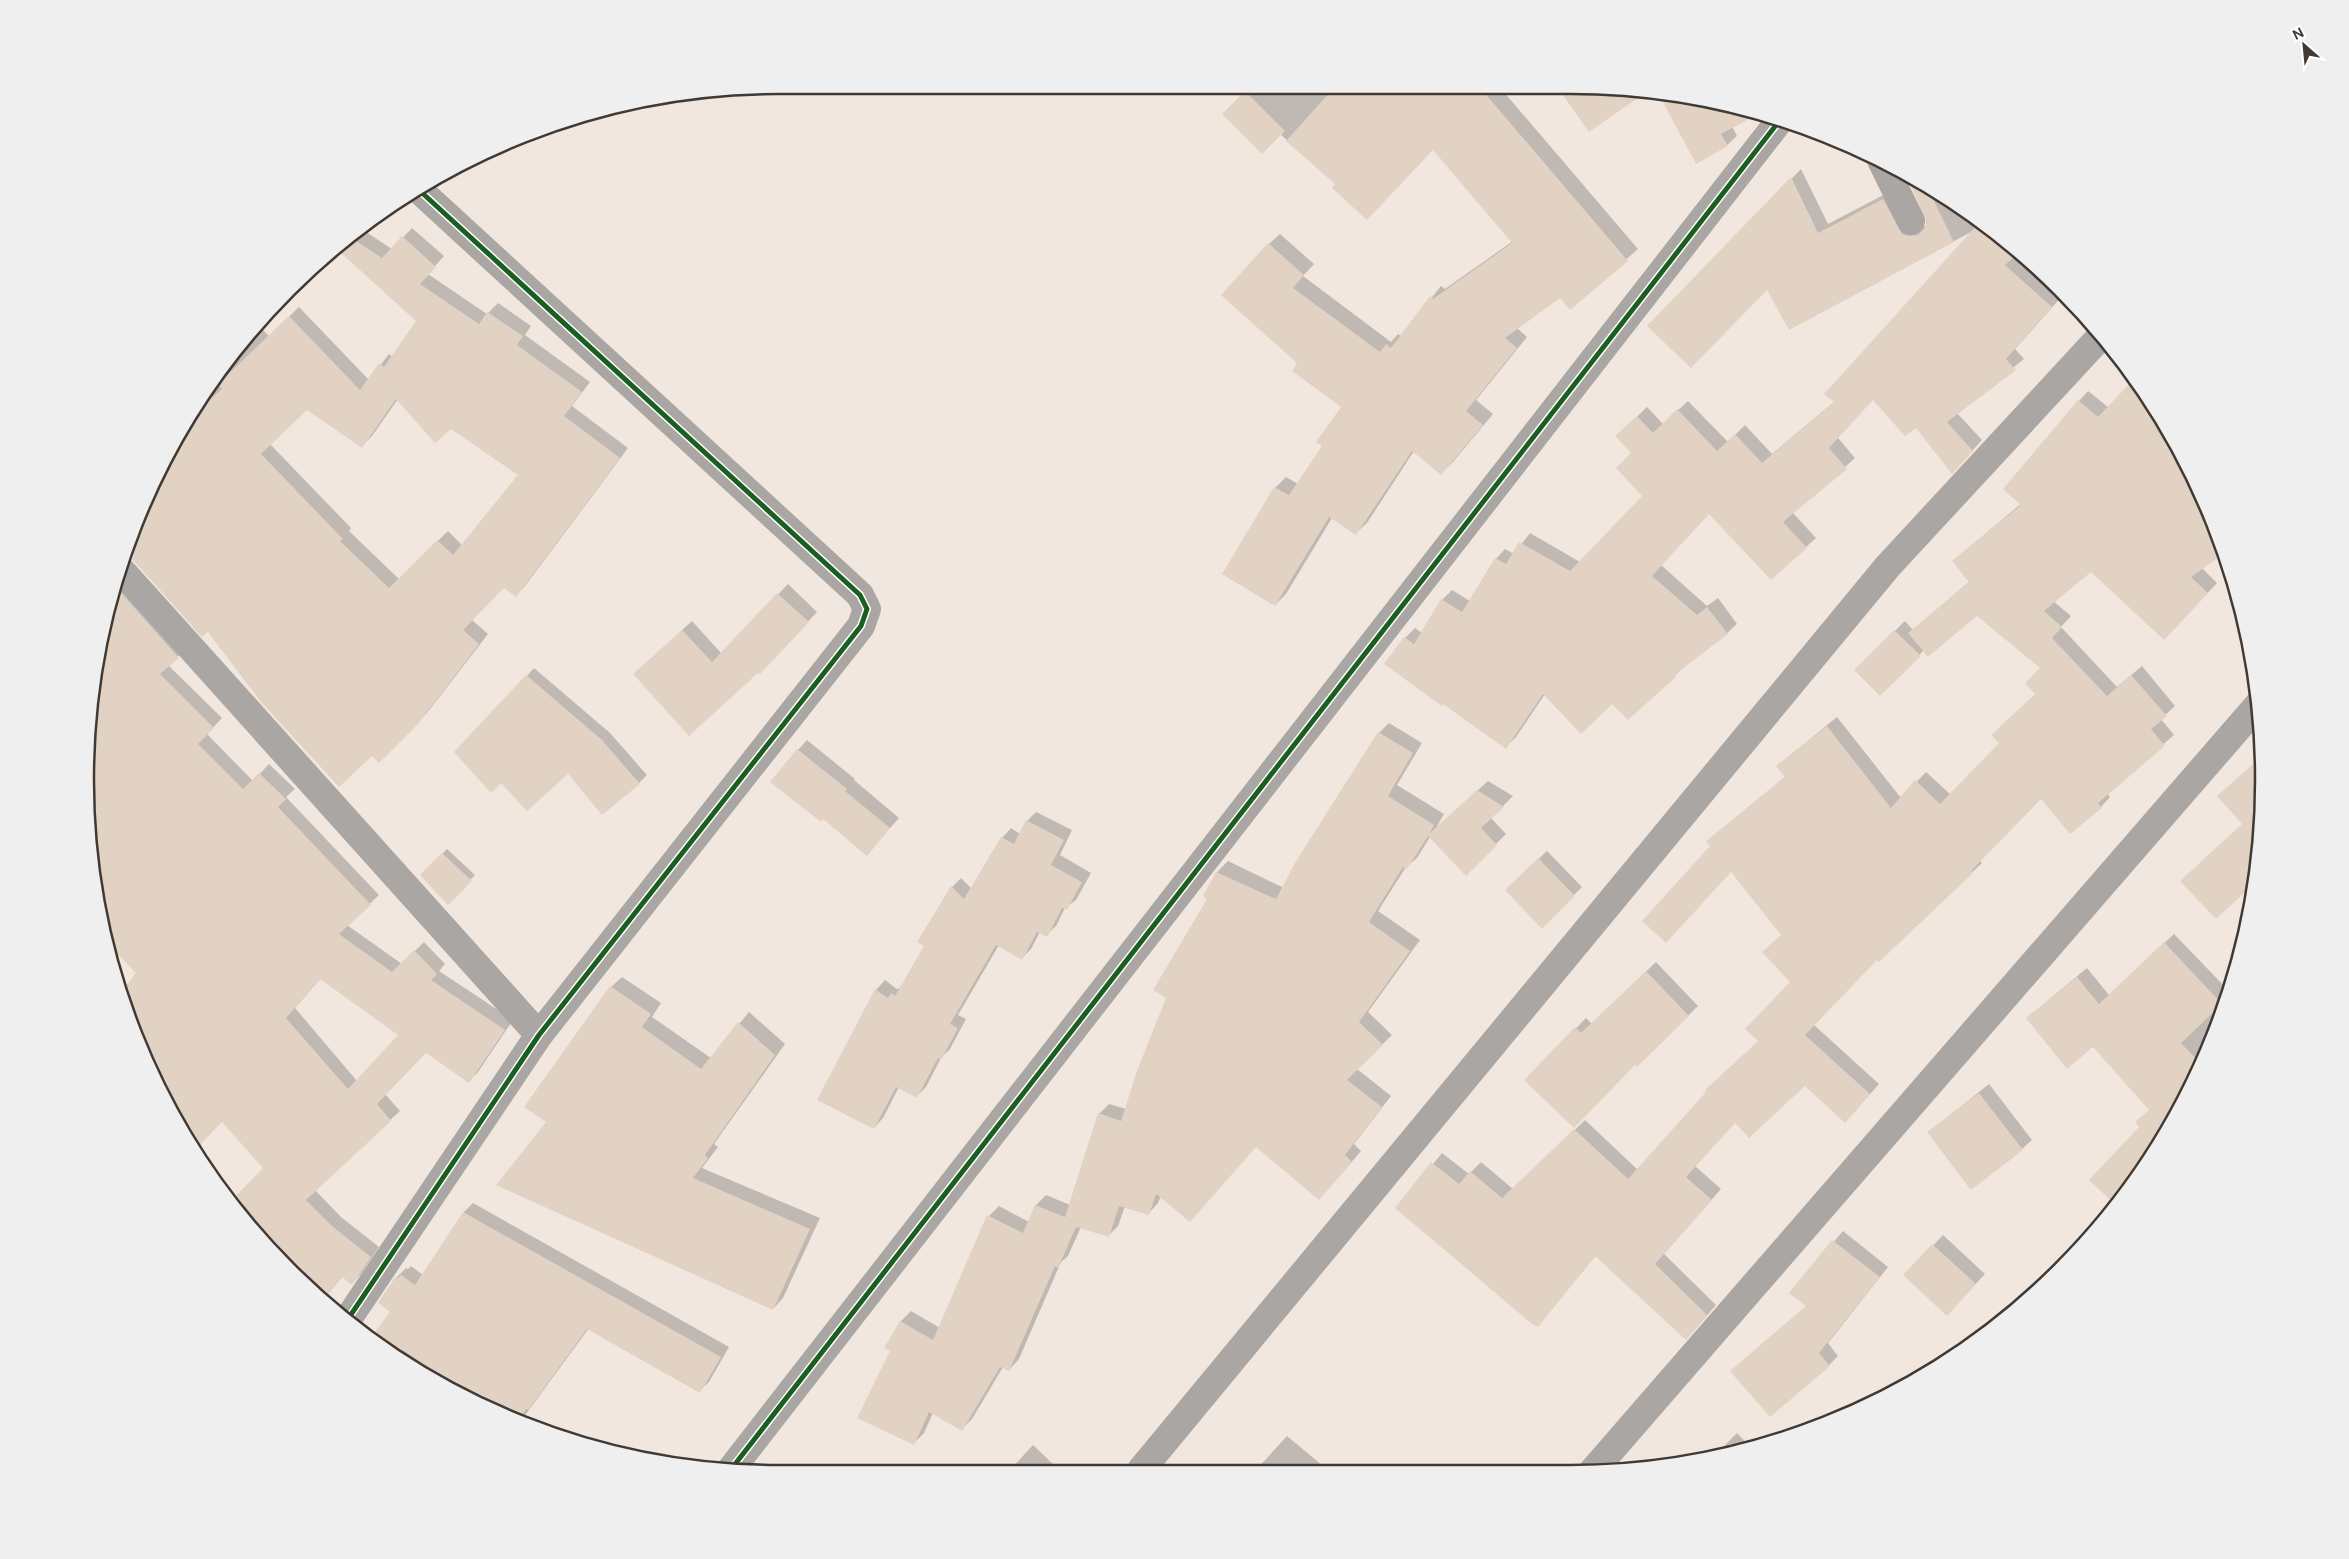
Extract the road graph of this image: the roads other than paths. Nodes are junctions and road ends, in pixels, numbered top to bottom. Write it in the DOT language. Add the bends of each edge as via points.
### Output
graph roads {
  1 [pos="1776,126"];
  2 [pos="1887,172"];
  3 [pos="422,195"];
  4 [pos="1911,221"];
  5 [pos="2096,341"];
  6 [pos="125,575"];
  7 [pos="2251,712"];
  8 [pos="539,1035"];
  9 [pos="351,1315"];
  10 [pos="735,1464"];
  11 [pos="1599,1464"];
  12 [pos="1145,1465"];
  1 -- 10 [label="street"];
  2 -- 4 [label="street"];
  3 -- 8 [label="street" via="860,594 867,609 861,626"];
  5 -- 12 [label="street" via="1888,566"];
  6 -- 8 [label="street"];
  7 -- 11 [label="street"];
  8 -- 9 [label="street"];
}
